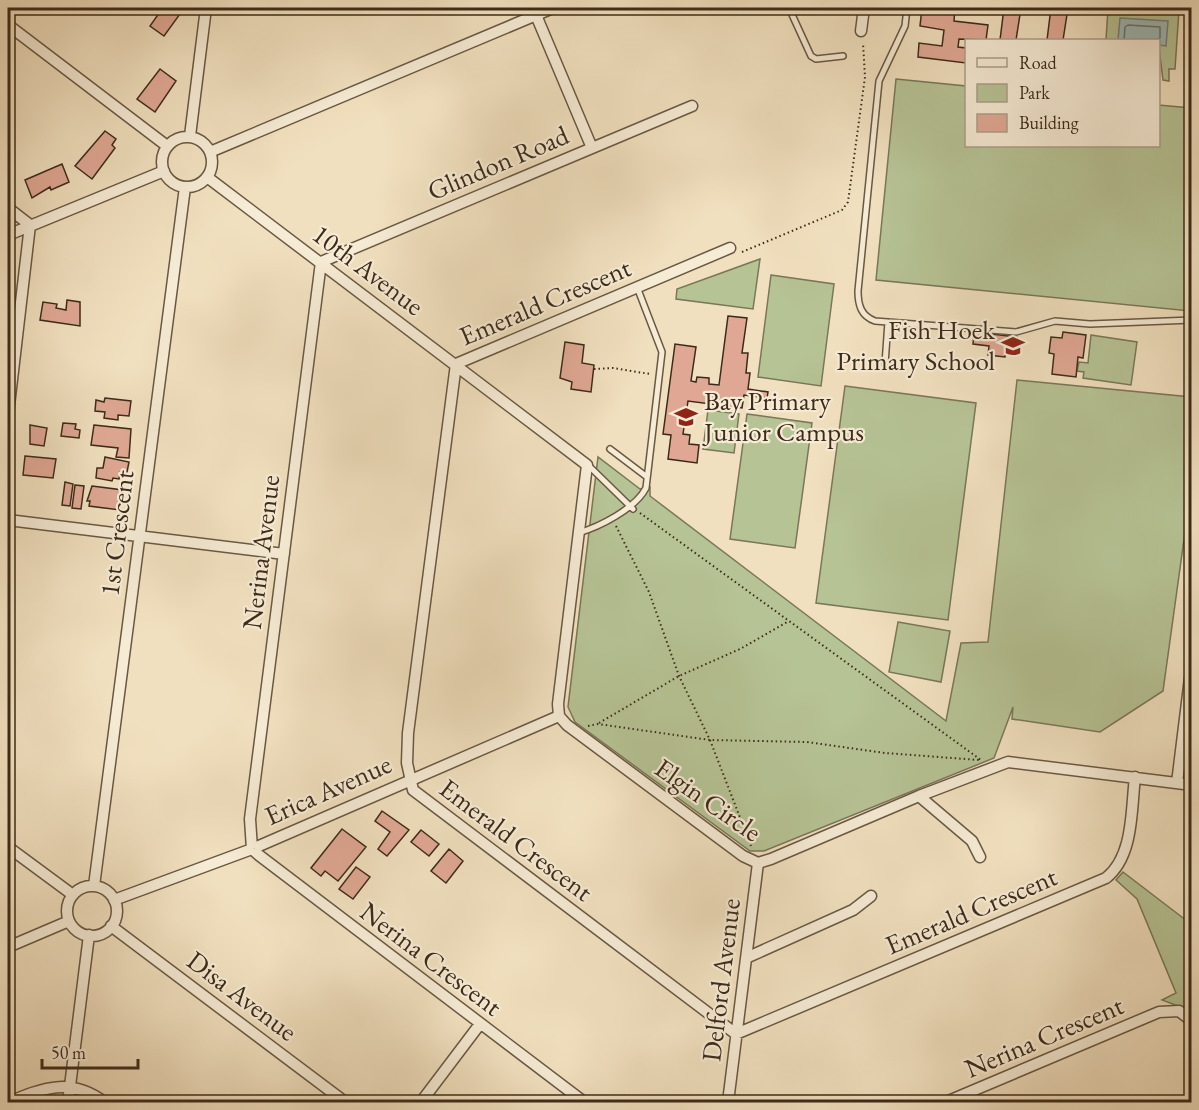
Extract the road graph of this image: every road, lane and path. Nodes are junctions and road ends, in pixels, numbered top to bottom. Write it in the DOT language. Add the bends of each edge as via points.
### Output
graph roads {
  1 [pos="206,8"];
  2 [pos="552,8"];
  3 [pos="789,8"];
  4 [pos="864,8"];
  5 [pos="907,8"];
  6 [pos="534,11"];
  7 [pos="8,25"];
  8 [pos="861,31"];
  9 [pos="843,56"];
  10 [pos="692,106"];
  11 [pos="190,136"];
  12 [pos="167,146"];
  13 [pos="592,148"];
  14 [pos="210,152"];
  15 [pos="164,171"];
  16 [pos="207,177"];
  17 [pos="184,187"];
  18 [pos="8,208"];
  19 [pos="30,225"];
  20 [pos="8,235"];
  21 [pos="730,248"];
  22 [pos="321,262"];
  23 [pos="637,287"];
  24 [pos="1191,320"];
  25 [pos="888,322"];
  26 [pos="456,364"];
  27 [pos="885,364"];
  28 [pos="594,369"];
  29 [pos="660,375"];
  30 [pos="8,414"];
  31 [pos="610,449"];
  32 [pos="587,465"];
  33 [pos="647,477"];
  34 [pos="632,506"];
  35 [pos="8,520"];
  36 [pos="614,522"];
  37 [pos="578,534"];
  38 [pos="139,535"];
  39 [pos="284,554"];
  40 [pos="789,621"];
  41 [pos="679,676"];
  42 [pos="1190,678"];
  43 [pos="559,716"];
  44 [pos="598,724"];
  45 [pos="573,730"];
  46 [pos="710,740"];
  47 [pos="1135,777"];
  48 [pos="410,778"];
  49 [pos="1177,783"];
  50 [pos="1191,785"];
  51 [pos="919,796"];
  52 [pos="8,847"];
  53 [pos="252,849"];
  54 [pos="980,857"];
  55 [pos="758,863"];
  56 [pos="94,886"];
  57 [pos="73,895"];
  58 [pos="871,896"];
  59 [pos="114,900"];
  60 [pos="69,921"];
  61 [pos="111,926"];
  62 [pos="88,935"];
  63 [pos="8,946"];
  64 [pos="746,958"];
  65 [pos="1191,1021"];
  66 [pos="480,1024"];
  67 [pos="736,1034"];
  68 [pos="70,1088"];
  69 [pos="9,1102"];
  70 [pos="68,1102"];
  71 [pos="104,1102"];
  72 [pos="345,1102"];
  73 [pos="421,1102"];
  74 [pos="584,1102"];
  75 [pos="728,1102"];
  76 [pos="946,1102"];
  1 -- 11 [label="street"];
  2 -- 6 [label="street"];
  3 -- 9 [label="lane" via="811,56"];
  4 -- 8 [label="street"];
  5 -- 25 [label="lane" via="905,26 879,81 858,291 864,314 875,321"];
  6 -- 13 [label="street"];
  6 -- 14 [label="street"];
  7 -- 12 [label="street"];
  8 -- 21 [label="path" via="865,77 848,201 842,210 739,253"];
  10 -- 13 [label="street, Glindon Road"];
  11 -- 12 [label="street"];
  11 -- 14 [label="street" via="204,143"];
  12 -- 15 [label="street" via="162,158"];
  13 -- 22 [label="street, Glindon Road"];
  14 -- 16 [label="street" via="212,165"];
  15 -- 17 [label="street" via="172,182"];
  15 -- 19 [label="street"];
  16 -- 17 [label="street"];
  16 -- 22 [label="street, 10th Avenue"];
  17 -- 38 [label="street, 1st Crescent"];
  18 -- 19 [label="street"];
  19 -- 20 [label="street"];
  19 -- 30 [label="street"];
  21 -- 23 [label="street, Emerald Crescent"];
  22 -- 26 [label="street, 10th Avenue"];
  22 -- 39 [label="street, Nerina Avenue"];
  23 -- 26 [label="street, Emerald Crescent"];
  23 -- 29 [label="lane" via="661,348"];
  24 -- 25 [label="lane" via="1090,324 1055,321 1016,332"];
  25 -- 27 [label="lane"];
  26 -- 32 [label="street, 10th Avenue"];
  26 -- 48 [label="street, Emerald Crescent" via="408,733"];
  28 -- 29 [label="path"];
  29 -- 33 [label="lane"];
  31 -- 33 [label="lane"];
  32 -- 34 [label="lane"];
  32 -- 37 [label="street"];
  33 -- 34 [label="lane" via="643,494"];
  34 -- 37 [label="lane"];
  34 -- 40 [label="path"];
  35 -- 38 [label="street"];
  36 -- 41 [label="path" via="649,592"];
  37 -- 43 [label="street"];
  38 -- 39 [label="street"];
  38 -- 56 [label="street, 1st Crescent"];
  39 -- 53 [label="street, Nerina Avenue" via="250,819"];
  40 -- 41 [label="path" via="740,649"];
  40 -- 46 [label="path" via="981,760 807,742"];
  41 -- 44 [label="path"];
  41 -- 46 [label="path"];
  42 -- 49 [label="street"];
  43 -- 45 [label="street, Elgin Circle"];
  43 -- 48 [label="street, Erica Avenue"];
  44 -- 45 [label="path"];
  44 -- 46 [label="path"];
  45 -- 55 [label="street, Elgin Circle" via="743,856"];
  46 -- 55 [label="path"];
  47 -- 49 [label="street, Elgin Circle"];
  47 -- 51 [label="street, Elgin Circle" via="1015,761"];
  47 -- 67 [label="street, Emerald Crescent" via="1125,853 1106,878"];
  48 -- 53 [label="street, Erica Avenue"];
  48 -- 67 [label="street, Emerald Crescent" via="414,790"];
  49 -- 50 [label="street, Elgin Circle"];
  51 -- 54 [label="street" via="972,841"];
  51 -- 55 [label="street, Elgin Circle"];
  52 -- 57 [label="street"];
  53 -- 59 [label="street, Erica Avenue"];
  53 -- 66 [label="street, Nerina Crescent"];
  55 -- 64 [label="street, Delford Avenue"];
  56 -- 57 [label="street"];
  56 -- 59 [label="street" via="106,890"];
  57 -- 60 [label="street" via="67,908"];
  58 -- 64 [label="street" via="853,910"];
  59 -- 61 [label="street" via="116,914"];
  60 -- 62 [label="street"];
  60 -- 63 [label="street"];
  61 -- 62 [label="street" via="101,934"];
  61 -- 72 [label="street, Disa Avenue"];
  62 -- 68 [label="street"];
  64 -- 67 [label="street, Delford Avenue"];
  65 -- 76 [label="street, Nerina Crescent" via="1179,1011 1159,1012"];
  66 -- 73 [label="street"];
  66 -- 74 [label="street, Nerina Crescent"];
  67 -- 75 [label="street, Delford Avenue"];
  68 -- 69 [label="street" via="49,1087"];
  68 -- 70 [label="street"];
  68 -- 71 [label="street"];
}
